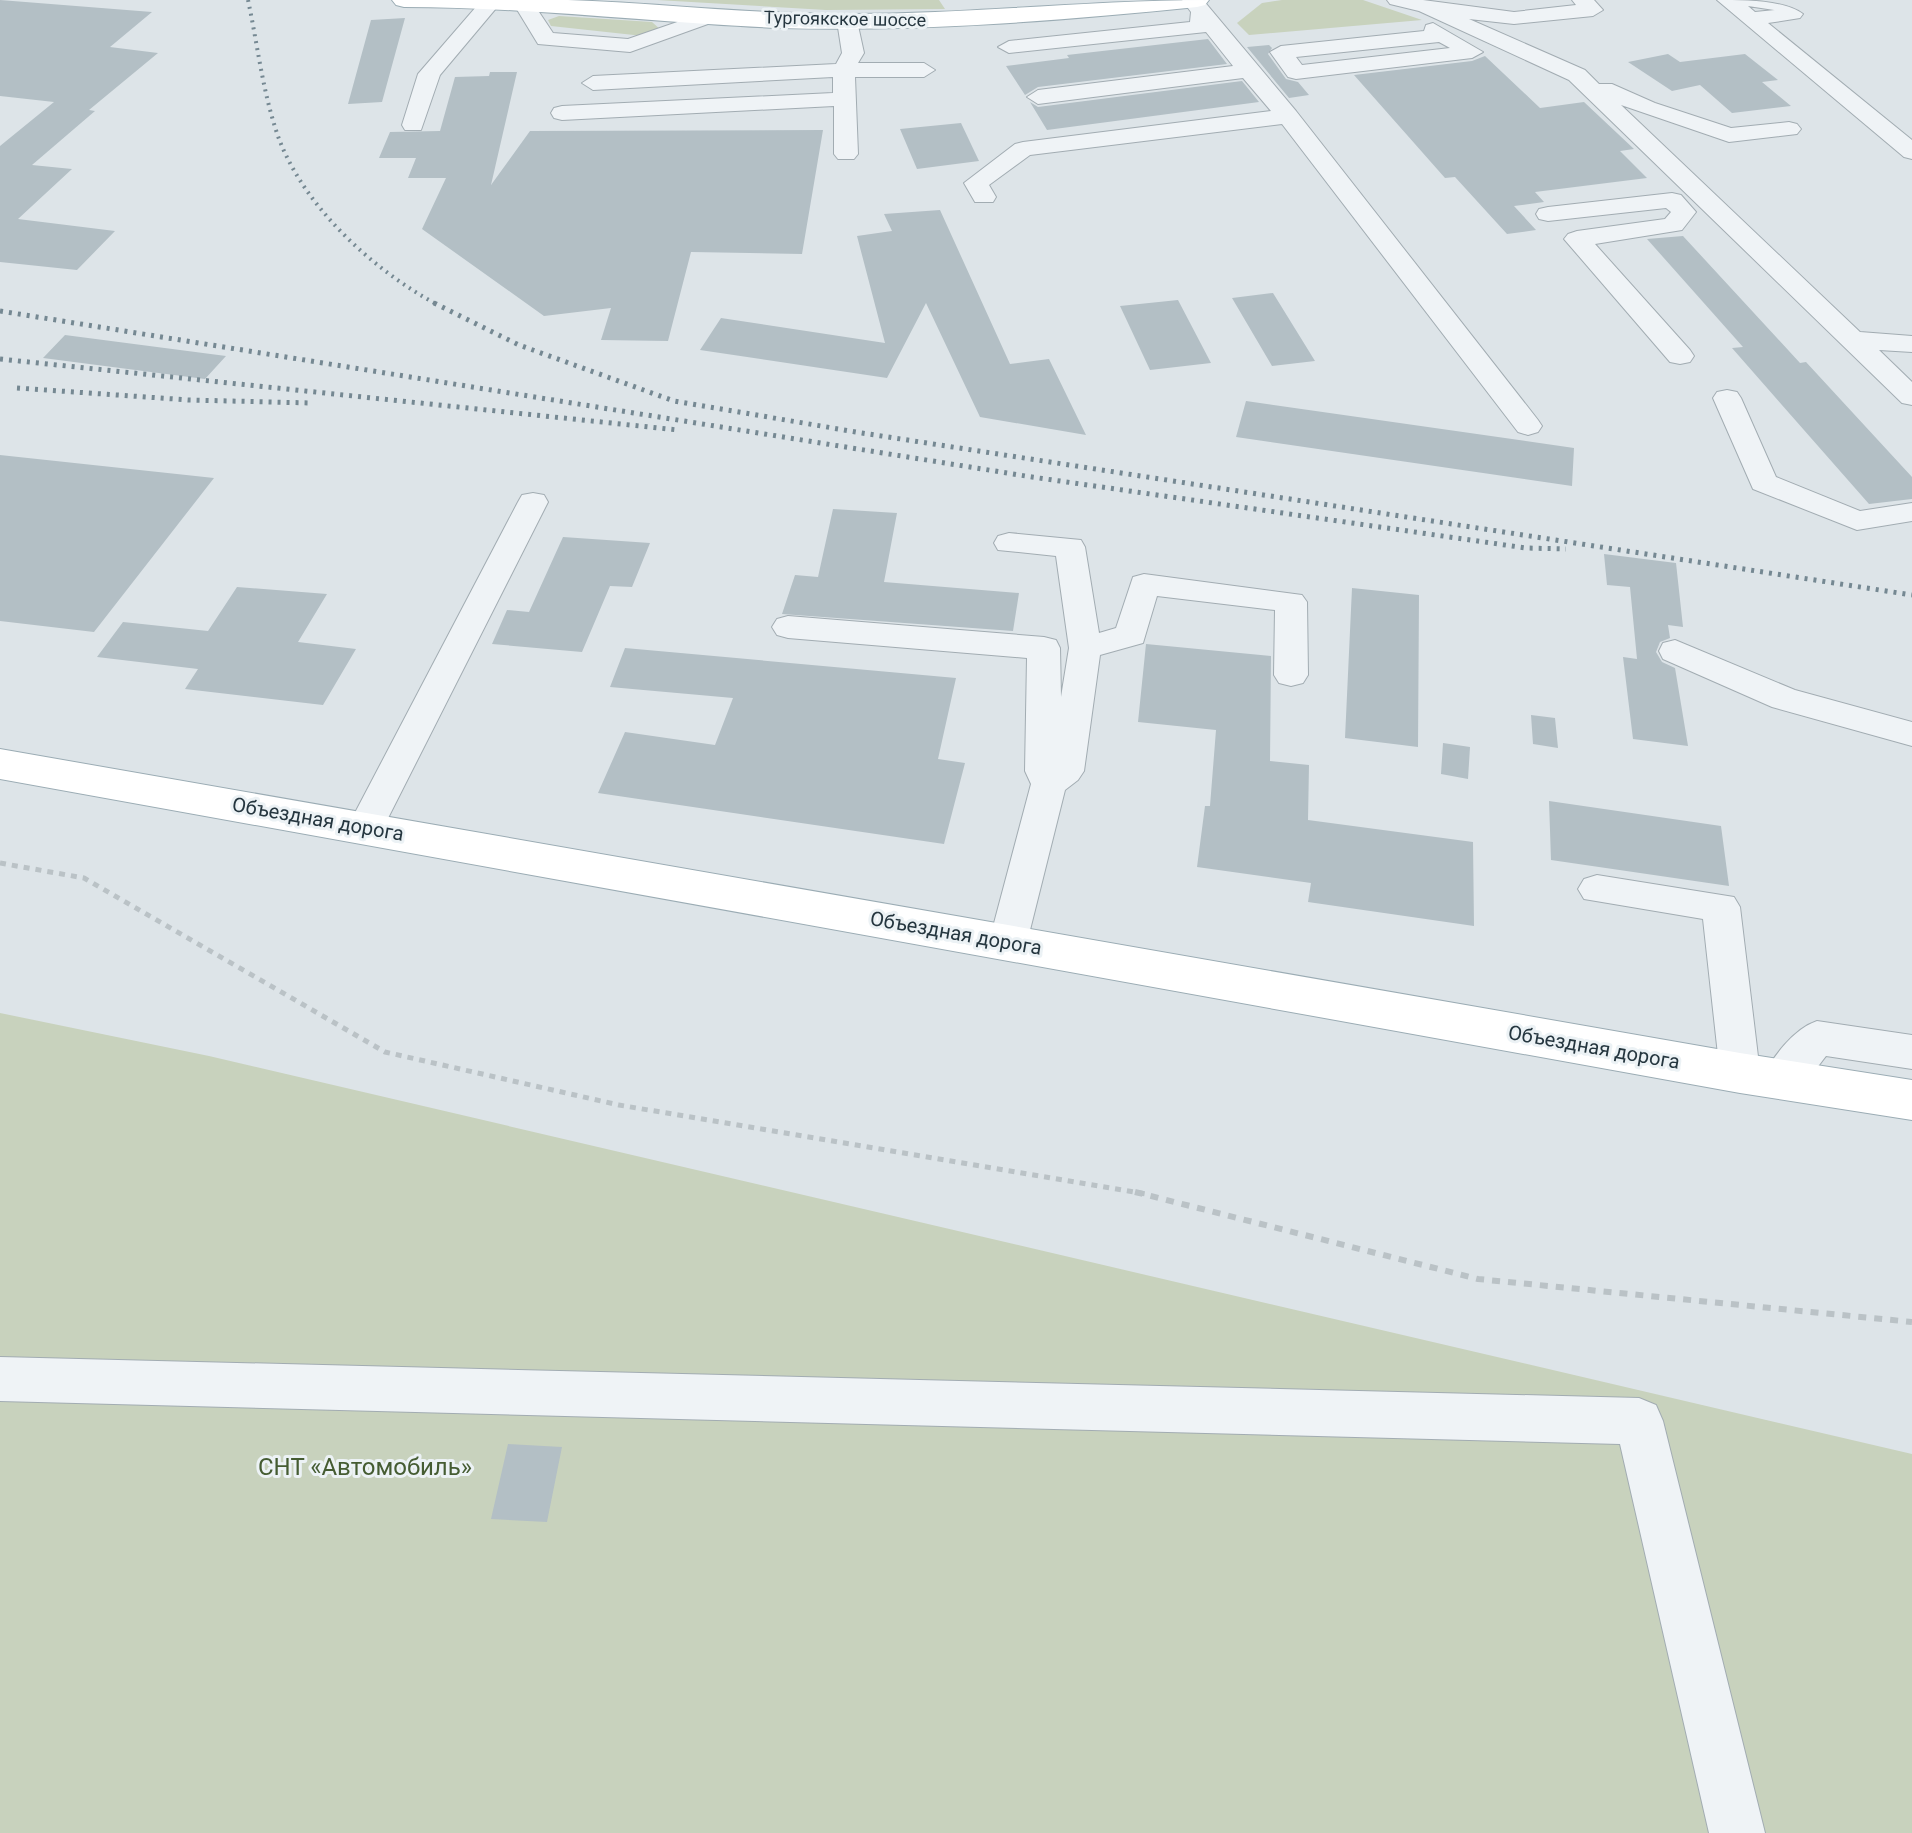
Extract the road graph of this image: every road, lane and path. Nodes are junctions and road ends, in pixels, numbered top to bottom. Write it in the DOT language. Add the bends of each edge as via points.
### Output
graph roads {
  1 [pos="404,0"];
  2 [pos="492,0"];
  3 [pos="1397,0"];
  4 [pos="1495,0"];
  5 [pos="1582,0"];
  6 [pos="1727,0"];
  7 [pos="523,3"];
  8 [pos="1197,4"];
  9 [pos="1747,9"];
  10 [pos="712,16"];
  11 [pos="847,21"];
  12 [pos="1437,21"];
  13 [pos="1229,45"];
  14 [pos="1009,47"];
  15 [pos="844,70"];
  16 [pos="924,70"];
  17 [pos="1248,71"];
  18 [pos="1577,75"];
  19 [pos="593,83"];
  20 [pos="1038,97"];
  21 [pos="845,99"];
  22 [pos="562,113"];
  23 [pos="1288,116"];
  24 [pos="413,125"];
  25 [pos="1789,129"];
  26 [pos="1911,151"];
  27 [pos="846,154"];
  28 [pos="1702,196"];
  29 [pos="984,197"];
  30 [pos="1672,200"];
  31 [pos="1548,214"];
  32 [pos="1854,340"];
  33 [pos="1912,344"];
  34 [pos="1680,356"];
  35 [pos="1912,397"];
  36 [pos="1727,398"];
  37 [pos="1528,426"];
  38 [pos="533,502"];
  39 [pos="1912,512"];
  40 [pos="1009,543"];
  41 [pos="788,627"];
  42 [pos="1085,648"];
  43 [pos="1675,651"];
  44 [pos="1291,675"];
  45 [pos="1912,734"];
  46 [pos="0,764"];
  47 [pos="1049,784"];
  48 [pos="365,828"];
  49 [pos="0,863"];
  50 [pos="1597,889"];
  51 [pos="1008,942"];
  52 [pos="1912,1052"];
  53 [pos="1761,1077"];
  54 [pos="1912,1100"];
  55 [pos="1912,1322"];
  56 [pos="0,1379"];
  57 [pos="1737,1833"];
  1 -- 2 [label="main road, Тургоякское шоссе"];
  2 -- 7 [label="main road, Тургоякское шоссе"];
  2 -- 24 [label="lane" via="429,74"];
  3 -- 12 [label="lane"];
  4 -- 12 [label="lane"];
  5 -- 12 [label="lane" via="1593,10"];
  6 -- 9 [label="lane"];
  7 -- 10 [label="main road, Тургоякское шоссе"];
  7 -- 10 [label="lane" via="546,39 630,46"];
  8 -- 11 [label="main road, Тургоякское шоссе"];
  8 -- 13 [label="lane"];
  8 -- 14 [label="lane" via="1200,27"];
  9 -- 26 [label="lane"];
  10 -- 11 [label="main road, Тургоякское шоссе"];
  11 -- 15 [label="lane" via="853,53"];
  12 -- 12 [label="lane" via="1472,52 1296,72 1281,52"];
  12 -- 13 [label="lane"];
  12 -- 18 [label="lane"];
  13 -- 17 [label="lane"];
  15 -- 16 [label="lane"];
  15 -- 19 [label="lane"];
  15 -- 21 [label="lane"];
  17 -- 20 [label="lane"];
  17 -- 23 [label="lane"];
  18 -- 25 [label="lane" via="1647,108 1729,135"];
  18 -- 28 [label="lane"];
  21 -- 22 [label="lane"];
  21 -- 27 [label="lane"];
  23 -- 29 [label="lane" via="1023,149 976,183"];
  23 -- 37 [label="lane"];
  28 -- 30 [label="lane"];
  28 -- 32 [label="lane"];
  30 -- 31 [label="lane"];
  30 -- 34 [label="lane" via="1684,212 1673,225 1577,239"];
  32 -- 33 [label="lane"];
  32 -- 35 [label="lane"];
  36 -- 39 [label="lane" via="1764,483 1857,521"];
  38 -- 48 [label="lane"];
  40 -- 42 [label="lane" via="1070,547"];
  41 -- 47 [label="lane" via="1044,648 1043,771"];
  42 -- 44 [label="lane" via="1131,635 1144,584 1291,602"];
  42 -- 47 [label="lane" via="1066,771"];
  43 -- 45 [label="lane" via="1784,699"];
  46 -- 48 [label="main road, Объездная дорога"];
  47 -- 51 [label="lane"];
  48 -- 51 [label="main road, Объездная дорога"];
  49 -- 55 [label="path" via="84,878 385,1052 619,1105 1151,1195 1478,1279"];
  50 -- 53 [label="lane" via="1721,907"];
  51 -- 53 [label="main road, Объездная дорога"];
  52 -- 53 [label="lane" via="1817,1038"];
  53 -- 54 [label="main road, Объездная дорога"];
  56 -- 57 [label="lane" via="1639,1421"];
}
